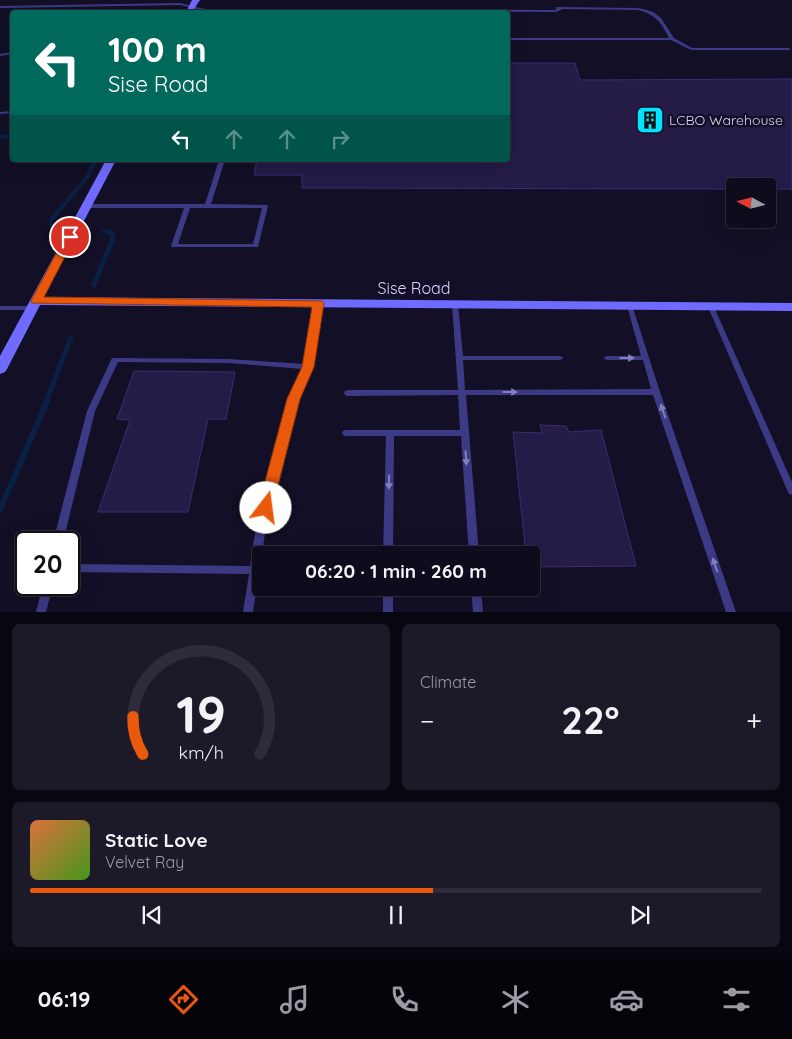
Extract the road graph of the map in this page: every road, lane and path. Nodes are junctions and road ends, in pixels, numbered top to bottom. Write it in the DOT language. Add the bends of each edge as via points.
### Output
graph roads {
  1 [pos="107,0"];
  2 [pos="104,6"];
  3 [pos="192,6"];
  4 [pos="0,7"];
  5 [pos="43,7"];
  6 [pos="42,10"];
  7 [pos="510,39"];
  8 [pos="672,39"];
  9 [pos="789,49"];
  10 [pos="110,162"];
  11 [pos="221,162"];
  12 [pos="87,206"];
  13 [pos="188,206"];
  14 [pos="207,206"];
  15 [pos="318,303"];
  16 [pos="34,304"];
  17 [pos="456,304"];
  18 [pos="630,306"];
  19 [pos="711,307"];
  20 [pos="792,307"];
  21 [pos="0,308"];
  22 [pos="460,358"];
  23 [pos="560,358"];
  24 [pos="608,358"];
  25 [pos="646,358"];
  26 [pos="308,367"];
  27 [pos="0,369"];
  28 [pos="462,392"];
  29 [pos="656,392"];
  30 [pos="348,393"];
  31 [pos="346,433"];
  32 [pos="390,433"];
  33 [pos="465,433"];
  34 [pos="792,492"];
  35 [pos="61,531"];
  36 [pos="258,546"];
  37 [pos="388,546"];
  38 [pos="473,546"];
  39 [pos="80,568"];
  40 [pos="252,570"];
  41 [pos="252,584"];
  42 [pos="45,596"];
  43 [pos="388,596"];
  44 [pos="477,596"];
  45 [pos="41,612"];
  46 [pos="248,612"];
  47 [pos="388,612"];
  48 [pos="478,612"];
  49 [pos="731,612"];
  1 -- 2 [label="lane"];
  2 -- 3 [label="lane"];
  2 -- 5 [label="lane"];
  3 -- 8 [label="lane" via="205,10 638,9 658,15"];
  4 -- 5 [label="lane"];
  5 -- 6 [label="lane"];
  7 -- 8 [label="lane"];
  8 -- 9 [label="lane" via="691,49"];
  10 -- 12 [label="street"];
  11 -- 14 [label="lane"];
  12 -- 13 [label="lane"];
  12 -- 16 [label="street"];
  13 -- 14 [label="lane"];
  13 -- 14 [label="lane" via="174,246 256,246 265,206"];
  15 -- 16 [label="street, Sise Road"];
  15 -- 17 [label="street, Sise Road"];
  15 -- 26 [label="lane"];
  16 -- 21 [label="lane"];
  16 -- 27 [label="street"];
  17 -- 18 [label="street, Sise Road"];
  17 -- 22 [label="lane"];
  18 -- 19 [label="street, Sise Road"];
  18 -- 25 [label="lane"];
  19 -- 20 [label="street, Sise Road"];
  19 -- 34 [label="lane"];
  22 -- 23 [label="lane"];
  22 -- 28 [label="lane"];
  24 -- 25 [label="lane, one-way"];
  25 -- 29 [label="lane"];
  26 -- 35 [label="lane" via="228,361 115,360 91,410"];
  26 -- 36 [label="lane" via="294,399"];
  28 -- 29 [label="lane, one-way"];
  28 -- 30 [label="lane"];
  28 -- 33 [label="lane"];
  49 -- 29 [label="lane, one-way"];
  31 -- 32 [label="lane"];
  32 -- 33 [label="lane"];
  32 -- 37 [label="lane, one-way"];
  33 -- 38 [label="lane, one-way"];
  39 -- 40 [label="lane"];
  41 -- 46 [label="lane"];
  42 -- 45 [label="lane"];
  43 -- 47 [label="lane"];
  44 -- 48 [label="lane"];
}
